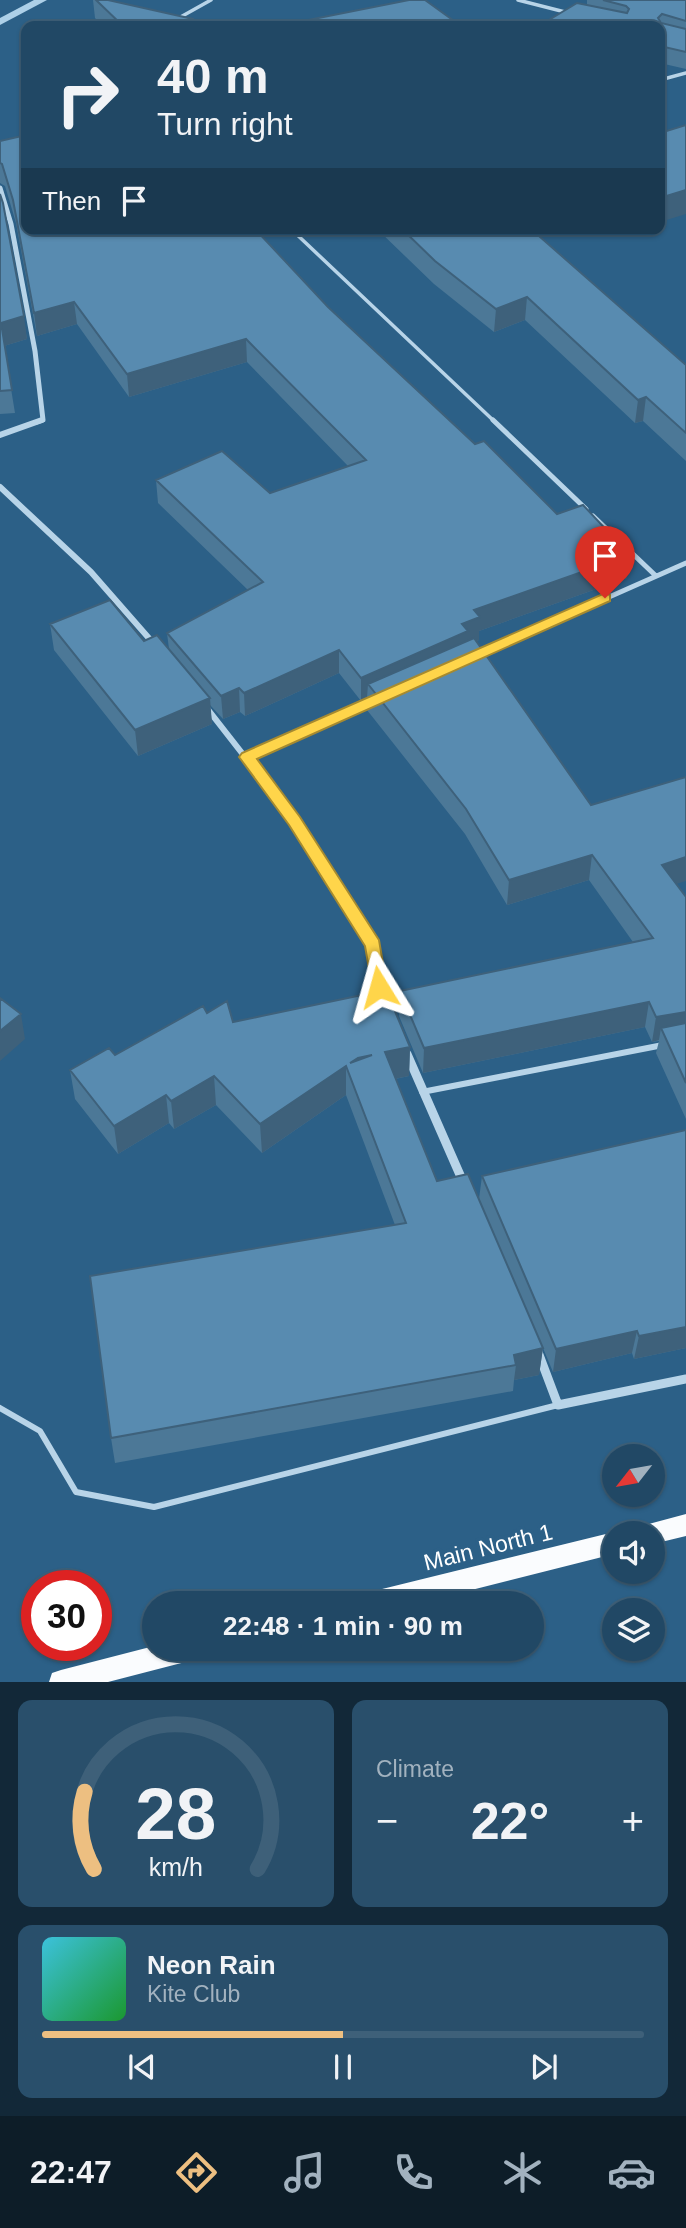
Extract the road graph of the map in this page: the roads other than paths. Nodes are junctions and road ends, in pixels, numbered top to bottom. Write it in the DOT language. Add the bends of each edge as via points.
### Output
graph roads {
  1 [pos="211,0"];
  2 [pos="518,0"];
  3 [pos="534,2"];
  4 [pos="572,13"];
  5 [pos="173,21"];
  6 [pos="686,73"];
  7 [pos="665,79"];
  8 [pos="0,188"];
  9 [pos="297,235"];
  10 [pos="0,435"];
  11 [pos="0,487"];
  12 [pos="686,563"];
  13 [pos="656,576"];
  14 [pos="158,648"];
  15 [pos="477,655"];
  16 [pos="198,698"];
  17 [pos="375,700"];
  18 [pos="247,757"];
  19 [pos="389,1010"];
  20 [pos="675,1043"];
  21 [pos="403,1045"];
  22 [pos="422,1092"];
  23 [pos="470,1198"];
  24 [pos="536,1347"];
  25 [pos="686,1379"];
  26 [pos="558,1405"];
  27 [pos="0,1408"];
  28 [pos="686,1525"];
  29 [pos="665,1530"];
  30 [pos="602,1546"];
  31 [pos="422,1591"];
  32 [pos="143,1661"];
  33 [pos="61,1682"];
  1 -- 5 [label="lane"];
  2 -- 3 [label="lane"];
  3 -- 4 [label="lane"];
  6 -- 7 [label="lane"];
  8 -- 10 [label="street" via="11,218 43,383 43,420"];
  9 -- 13 [label="lane"];
  11 -- 14 [label="street" via="91,572"];
  12 -- 13 [label="lane"];
  13 -- 15 [label="lane"];
  16 -- 18 [label="street"];
  17 -- 18 [label="lane"];
  18 -- 19 [label="street" via="295,821 373,945 379,987"];
  20 -- 22 [label="lane"];
  21 -- 22 [label="street"];
  22 -- 23 [label="street"];
  24 -- 26 [label="street"];
  25 -- 26 [label="street"];
  26 -- 27 [label="lane" via="154,1507 75,1492 40,1431"];
  28 -- 29 [label="main road"];
  30 -- 31 [label="main road, Main North 1"];
  32 -- 33 [label="main road"];
}
